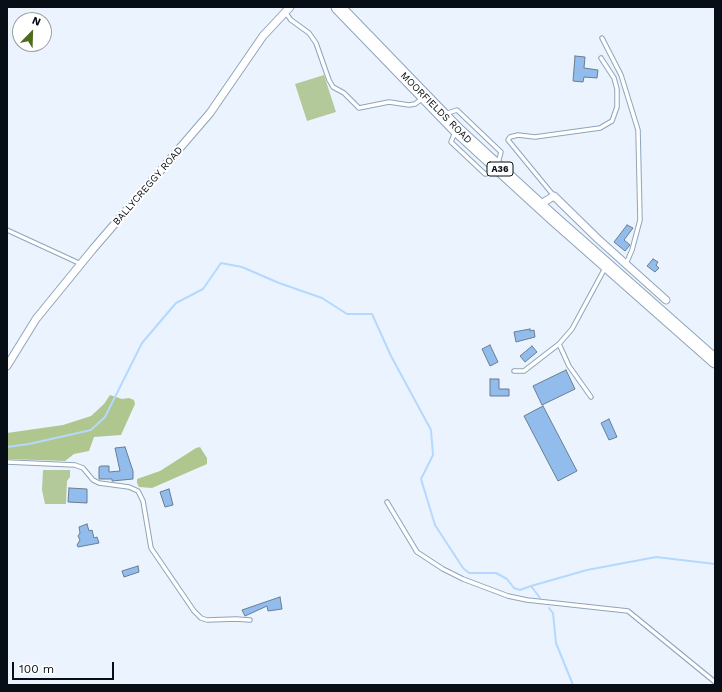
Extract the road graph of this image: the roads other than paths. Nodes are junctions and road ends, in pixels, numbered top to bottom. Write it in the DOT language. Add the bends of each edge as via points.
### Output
graph roads {
  1 [pos="338,7"];
  2 [pos="288,10"];
  3 [pos="602,38"];
  4 [pos="601,58"];
  5 [pos="621,75"];
  6 [pos="614,78"];
  7 [pos="424,97"];
  8 [pos="442,115"];
  9 [pos="497,167"];
  10 [pos="554,196"];
  11 [pos="539,205"];
  12 [pos="7,230"];
  13 [pos="80,264"];
  14 [pos="626,264"];
  15 [pos="606,265"];
  16 [pos="666,300"];
  17 [pos="559,344"];
  18 [pos="715,360"];
  19 [pos="7,366"];
  20 [pos="514,371"];
  21 [pos="591,398"];
  22 [pos="7,462"];
  23 [pos="387,502"];
  24 [pos="250,620"];
  25 [pos="715,682"];
  1 -- 7 [label="highway, MOORFIELDS ROAD / A36"];
  2 -- 7 [label="lane" via="291,20 309,33 316,43 333,87 360,108 389,102 415,104"];
  2 -- 13 [label="street, BALLYCREGGY ROAD" via="263,36 210,113"];
  3 -- 5 [label="lane"];
  4 -- 6 [label="lane"];
  5 -- 6 [label="lane"];
  5 -- 14 [label="lane" via="638,130 640,220"];
  6 -- 10 [label="lane" via="618,89 617,107 608,125 535,137 518,135 508,140"];
  7 -- 8 [label="highway, MOORFIELDS ROAD / A36"];
  8 -- 9 [label="highway, MOORFIELDS ROAD / A36"];
  8 -- 9 [label="lane" via="457,110 501,152"];
  9 -- 11 [label="highway, MOORFIELDS ROAD / A36"];
  10 -- 11 [label="street"];
  10 -- 14 [label="street"];
  11 -- 15 [label="highway, MOORFIELDS ROAD / A36"];
  12 -- 13 [label="lane"];
  13 -- 19 [label="street, BALLYCREGGY ROAD" via="36,319"];
  14 -- 16 [label="street"];
  15 -- 17 [label="lane" via="572,329"];
  15 -- 18 [label="highway, MOORFIELDS ROAD / A36"];
  17 -- 20 [label="lane" via="524,371"];
  17 -- 21 [label="lane" via="569,366"];
  22 -- 24 [label="lane" via="75,465 83,468 99,484 128,487 138,491 143,501 151,548 194,611 207,620"];
  23 -- 25 [label="lane" via="417,552 443,569 508,596 628,611"];
}
